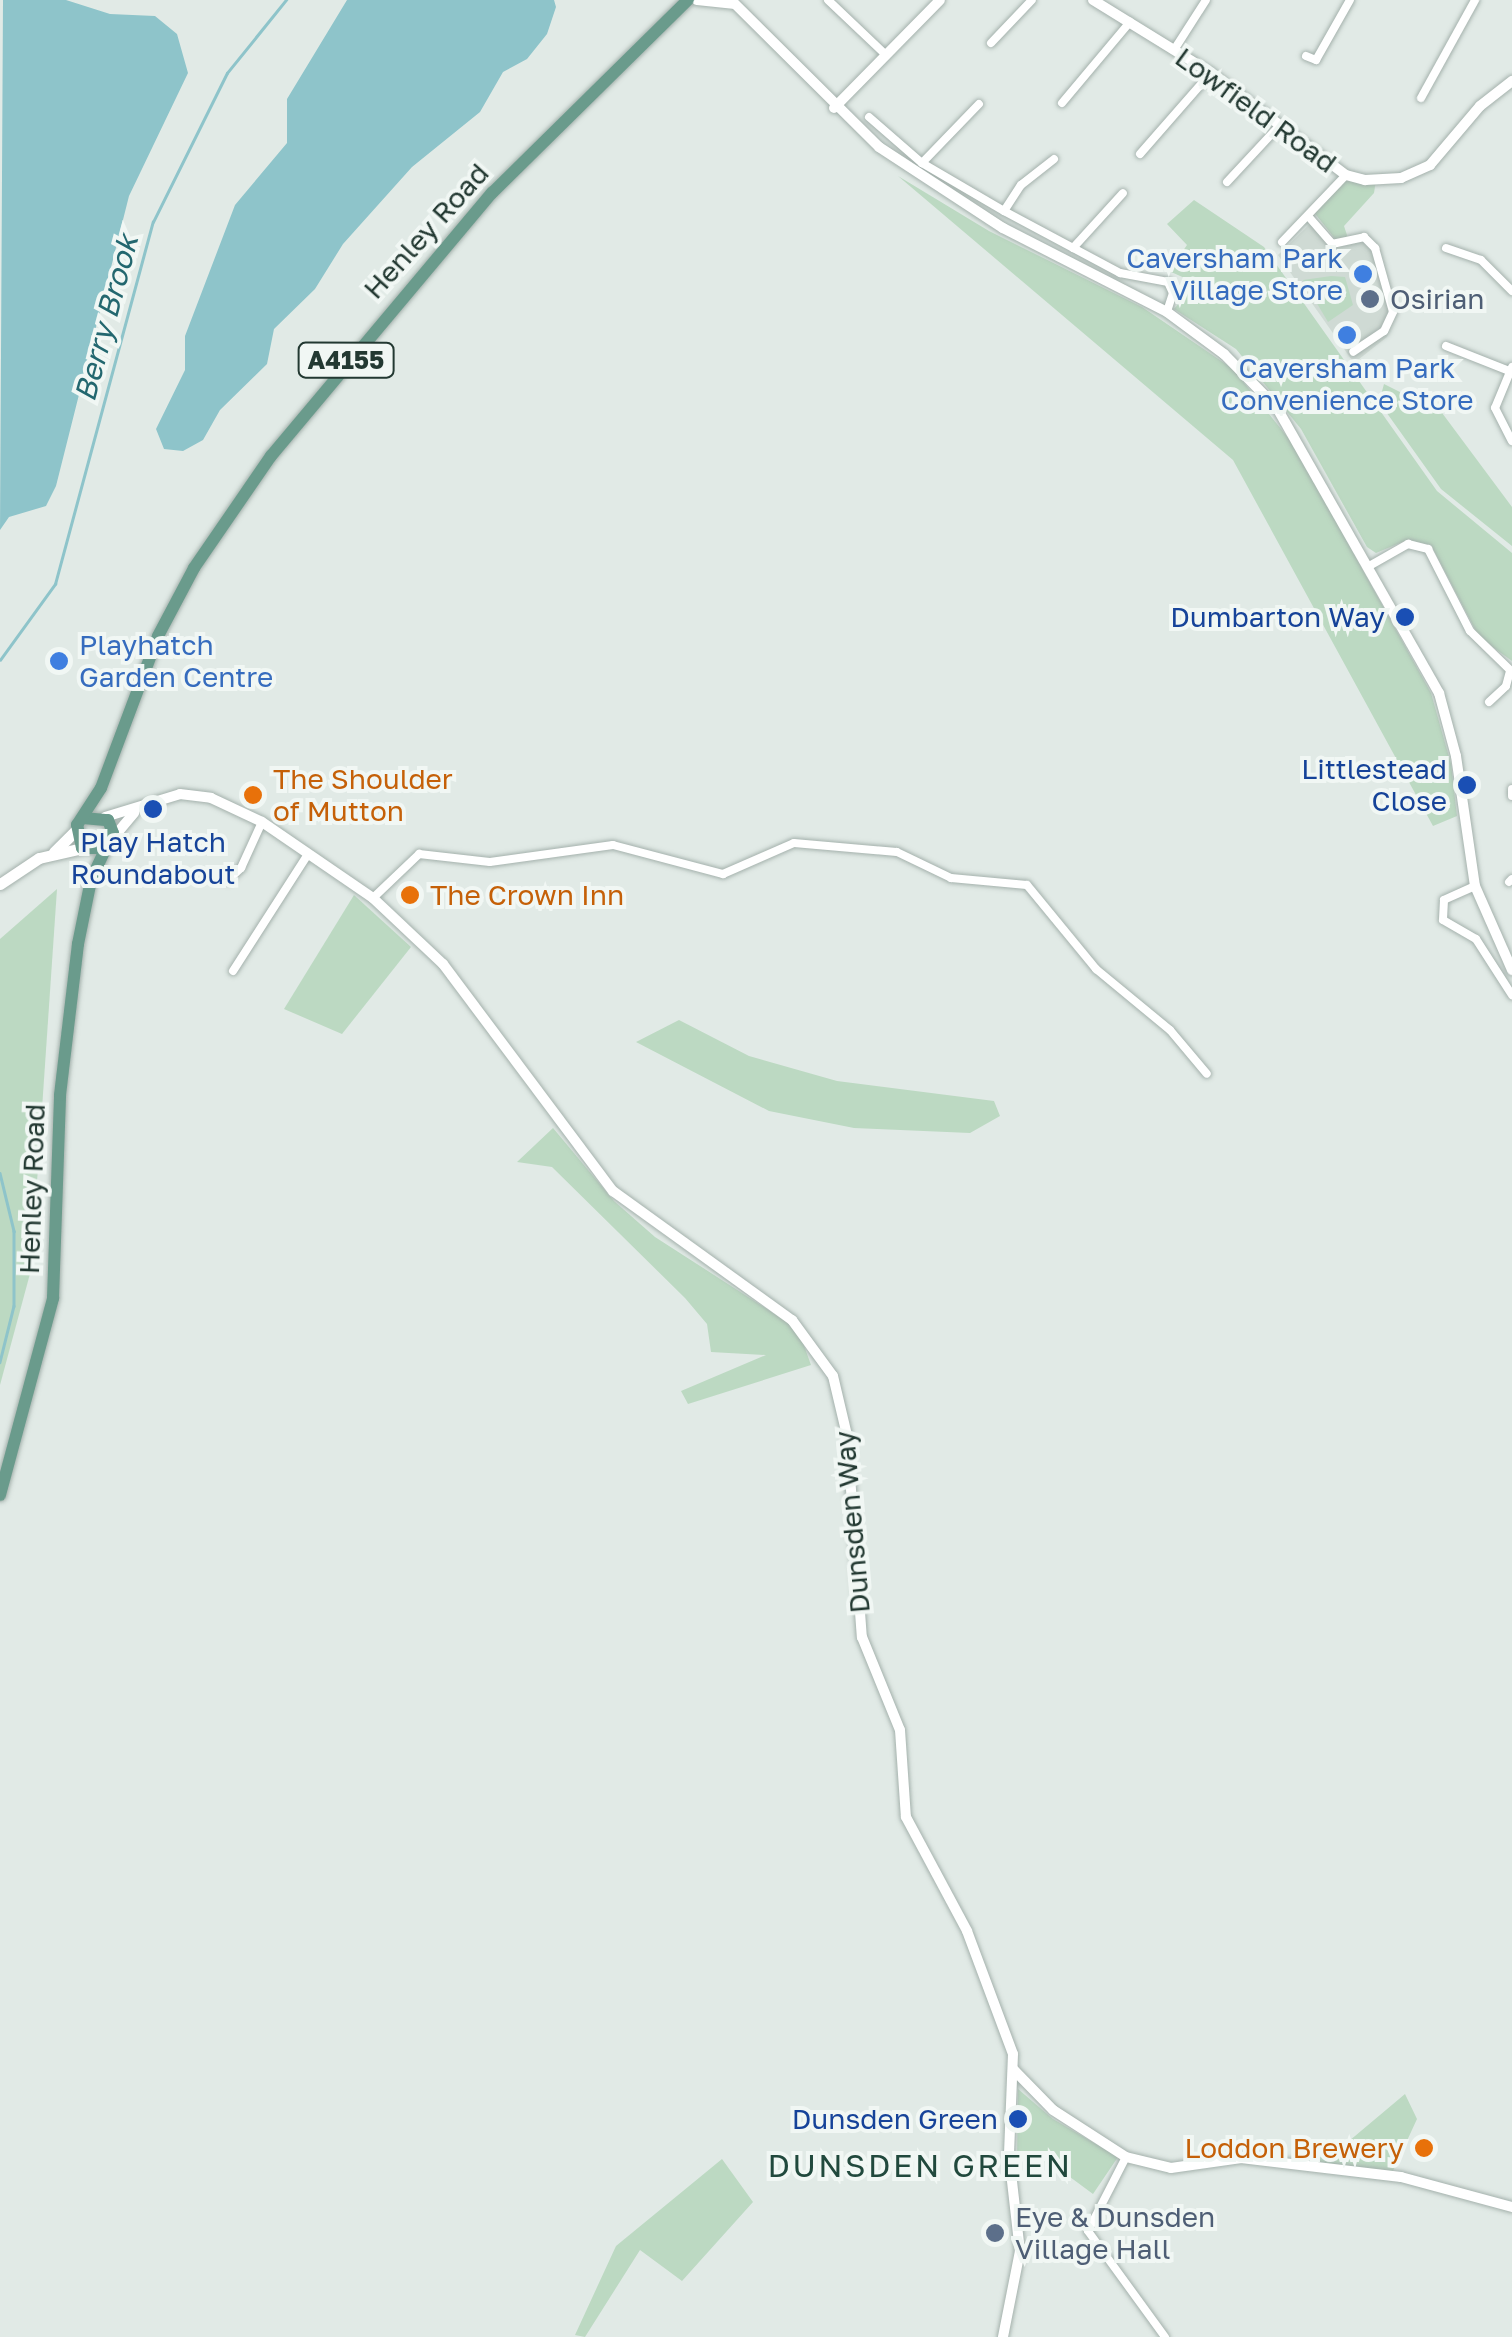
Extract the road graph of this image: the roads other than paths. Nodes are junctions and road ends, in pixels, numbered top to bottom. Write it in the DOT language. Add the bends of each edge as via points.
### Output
graph roads {
  1 [pos="688,0"];
  2 [pos="697,0"];
  3 [pos="828,0"];
  4 [pos="940,0"];
  5 [pos="1032,0"];
  6 [pos="1093,0"];
  7 [pos="1206,0"];
  8 [pos="1350,0"];
  9 [pos="1475,0"];
  10 [pos="732,2"];
  11 [pos="1130,22"];
  12 [pos="991,43"];
  13 [pos="1174,50"];
  14 [pos="885,54"];
  15 [pos="1315,60"];
  16 [pos="1211,73"];
  17 [pos="1512,81"];
  18 [pos="1421,98"];
  19 [pos="1062,103"];
  20 [pos="979,104"];
  21 [pos="834,108"];
  22 [pos="870,117"];
  23 [pos="1280,125"];
  24 [pos="1140,154"];
  25 [pos="1054,159"];
  26 [pos="922,163"];
  27 [pos="1346,175"];
  28 [pos="1226,182"];
  29 [pos="1123,193"];
  30 [pos="1004,211"];
  31 [pos="1308,216"];
  32 [pos="1282,242"];
  33 [pos="1073,248"];
  34 [pos="1446,248"];
  35 [pos="1512,290"];
  36 [pos="1167,312"];
  37 [pos="1446,346"];
  38 [pos="1354,352"];
  39 [pos="1510,369"];
  40 [pos="1512,441"];
  41 [pos="1371,564"];
  42 [pos="1511,672"];
  43 [pos="1489,702"];
  44 [pos="101,788"];
  45 [pos="134,813"];
  46 [pos="104,817"];
  47 [pos="262,822"];
  48 [pos="79,824"];
  49 [pos="110,843"];
  50 [pos="83,849"];
  51 [pos="54,852"];
  52 [pos="308,854"];
  53 [pos="92,880"];
  54 [pos="228,880"];
  55 [pos="0,884"];
  56 [pos="1475,886"];
  57 [pos="373,898"];
  58 [pos="232,970"];
  59 [pos="1512,970"];
  60 [pos="1512,995"];
  61 [pos="1207,1074"];
  62 [pos="0,1495"];
  63 [pos="1013,2069"];
  64 [pos="1126,2157"];
  65 [pos="1512,2207"];
  66 [pos="1003,2337"];
  67 [pos="1165,2337"];
  1 -- 44 [label="main road, Henley Road / A4155" via="492,193 271,456 194,568 158,636"];
  2 -- 10 [label="street"];
  3 -- 14 [label="street"];
  4 -- 14 [label="street"];
  5 -- 12 [label="street"];
  6 -- 11 [label="street, Lowfield Road"];
  7 -- 13 [label="street"];
  8 -- 15 [label="street"];
  9 -- 18 [label="street" via="1441,48"];
  10 -- 21 [label="street"];
  11 -- 13 [label="street, Lowfield Road"];
  11 -- 19 [label="street"];
  13 -- 16 [label="street, Lowfield Road"];
  14 -- 21 [label="street"];
  16 -- 23 [label="street, Lowfield Road"];
  16 -- 24 [label="street"];
  17 -- 27 [label="street, Lowfield Road" via="1480,106 1430,165 1384,180"];
  20 -- 26 [label="street"];
  21 -- 36 [label="street" via="940,191"];
  22 -- 26 [label="street"];
  23 -- 27 [label="street, Lowfield Road"];
  23 -- 28 [label="street"];
  25 -- 30 [label="street" via="1021,185"];
  26 -- 30 [label="street"];
  27 -- 31 [label="street"];
  29 -- 33 [label="street"];
  30 -- 33 [label="street"];
  31 -- 32 [label="street"];
  31 -- 38 [label="street" via="1332,244 1364,237 1375,248 1392,312 1384,331"];
  33 -- 36 [label="street" via="1120,274 1168,282 1173,288"];
  34 -- 35 [label="street" via="1481,260"];
  36 -- 41 [label="street" via="1224,354 1277,408"];
  37 -- 39 [label="street"];
  39 -- 40 [label="street" via="1495,408"];
  41 -- 42 [label="street" via="1408,544 1428,548 1470,631"];
  41 -- 56 [label="street" via="1430,672 1450,724"];
  42 -- 43 [label="street"];
  44 -- 46 [label="main road, Henley Road / A4155"];
  44 -- 48 [label="main road, Henley Road / A4155"];
  45 -- 46 [label="street, Dunsden Way"];
  45 -- 47 [label="street, Dunsden Way" via="171,796 197,794"];
  45 -- 49 [label="street, Dunsden Way"];
  46 -- 48 [label="main road"];
  46 -- 49 [label="main road, Henley Road"];
  47 -- 52 [label="street, Dunsden Way"];
  47 -- 54 [label="street" via="241,868"];
  48 -- 50 [label="main road, Henley Road"];
  48 -- 51 [label="main road"];
  49 -- 50 [label="main road"];
  49 -- 53 [label="main road, Henley Road"];
  50 -- 51 [label="main road"];
  50 -- 53 [label="main road, Henley Road"];
  51 -- 55 [label="main road"];
  52 -- 57 [label="street, Dunsden Way"];
  52 -- 58 [label="street"];
  53 -- 62 [label="main road, Henley Road" via="60,1095 52,1298"];
  56 -- 59 [label="street"];
  56 -- 60 [label="street" via="1444,900 1443,920 1476,940"];
  57 -- 61 [label="street" via="419,854 490,862 614,844 723,874 805,842 898,852 950,878 1012,882 1040,895 1096,969 1170,1030"];
  57 -- 63 [label="street, Dunsden Way" via="443,964 613,1191 792,1320 833,1376 847,1435 862,1637 900,1730 906,1817 967,1931 1004,2019"];
  63 -- 64 [label="street" via="1052,2110"];
  63 -- 66 [label="street, Dunsden Way" via="1010,2155 1020,2251"];
  64 -- 65 [label="street" via="1172,2168 1241,2158 1401,2177"];
  64 -- 67 [label="street" via="1088,2231"];
}
